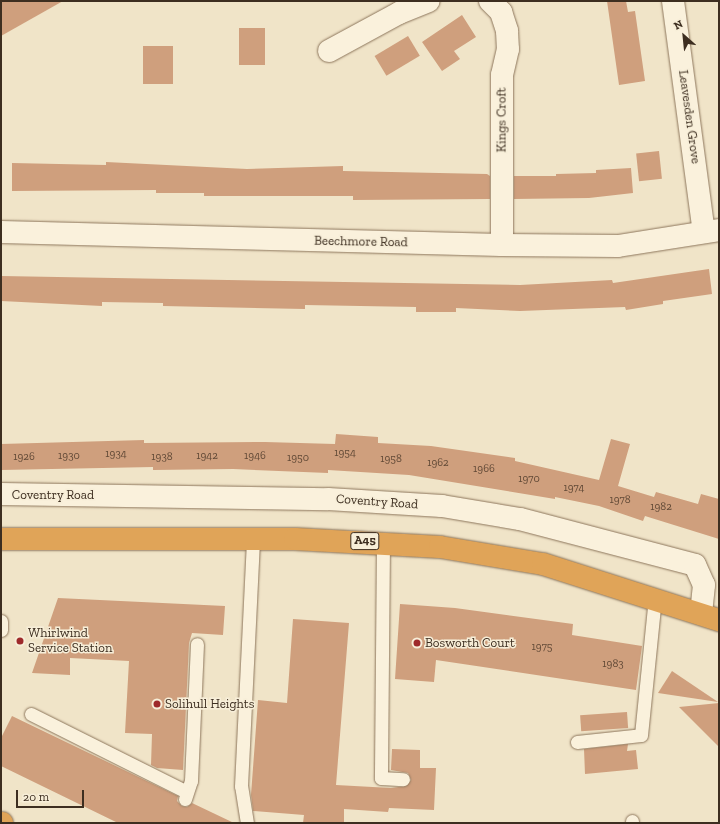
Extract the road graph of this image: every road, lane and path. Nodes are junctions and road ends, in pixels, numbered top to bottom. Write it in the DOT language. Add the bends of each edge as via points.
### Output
graph roads {
  1 [pos="429,1"];
  2 [pos="490,1"];
  3 [pos="673,1"];
  4 [pos="329,51"];
  5 [pos="711,231"];
  6 [pos="1,232"];
  7 [pos="502,245"];
  8 [pos="1,494"];
  9 [pos="1,538"];
  10 [pos="253,538"];
  11 [pos="383,542"];
  12 [pos="655,598"];
  13 [pos="710,617"];
  14 [pos="1,621"];
  15 [pos="1,630"];
  16 [pos="197,644"];
  17 [pos="31,714"];
  18 [pos="577,742"];
  19 [pos="403,779"];
  20 [pos="247,823"];
  1 -- 4 [label="street" via="400,13"];
  2 -- 7 [label="street, Kings Croft" via="501,12 508,31 508,49 502,76"];
  3 -- 5 [label="street, Leavesden Grove"];
  5 -- 7 [label="street, Beechmore Road" via="618,246"];
  6 -- 7 [label="street, Beechmore Road"];
  8 -- 13 [label="street, Coventry Road" via="328,499 442,506 520,519 695,565 704,585"];
  9 -- 10 [label="highway, Coventry Road / A45"];
  10 -- 11 [label="highway, Coventry Road / A45"];
  10 -- 20 [label="lane" via="241,786"];
  11 -- 12 [label="highway, Coventry Road / A45" via="440,547 543,564"];
  11 -- 19 [label="lane" via="382,778"];
  12 -- 13 [label="highway, Coventry Road / A45"];
  12 -- 18 [label="lane" via="641,735"];
  14 -- 15 [label="lane"];
  16 -- 17 [label="lane" via="191,781 186,795"];
}
